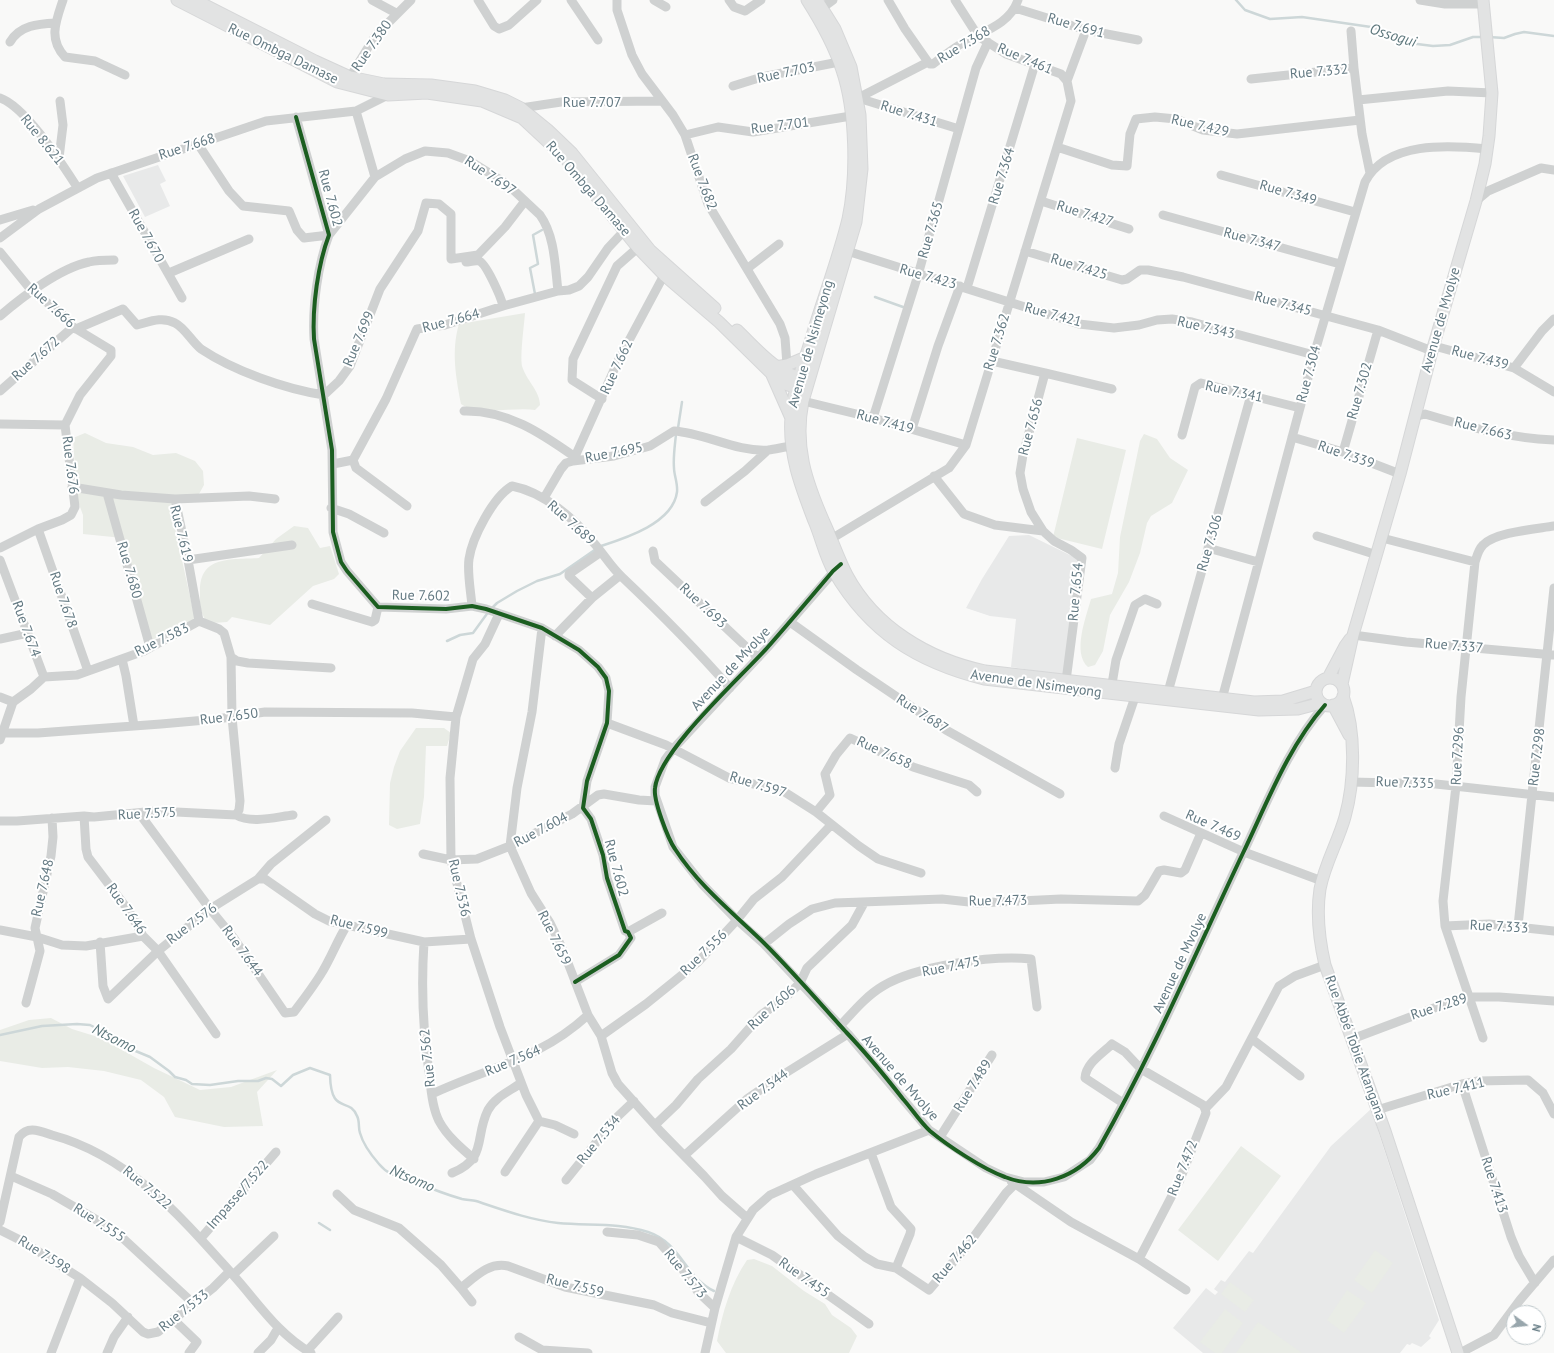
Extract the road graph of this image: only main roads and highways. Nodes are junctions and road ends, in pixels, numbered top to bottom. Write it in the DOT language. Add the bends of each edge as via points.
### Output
graph roads {
  1 [pos="177,0"];
  2 [pos="195,0"];
  3 [pos="807,0"];
  4 [pos="1482,2"];
  5 [pos="819,4"];
  6 [pos="641,245"];
  7 [pos="806,357"];
  8 [pos="778,369"];
  9 [pos="803,388"];
  10 [pos="791,418"];
  11 [pos="837,568"];
  12 [pos="1353,635"];
  13 [pos="1328,678"];
  14 [pos="1342,684"];
  15 [pos="1316,691"];
  16 [pos="1343,696"];
  17 [pos="1327,704"];
  18 [pos="1350,738"];
  19 [pos="1459,1353"];
  1 -- 6 [label="main road, Rue Ombga Damase" via="330,79 388,95 427,94 482,101 522,118 565,158 624,231"];
  2 -- 6 [label="main road, Rue Ombga Damase" via="350,77 384,84 430,85 475,91 521,108 572,153"];
  3 -- 7 [label="main road, Avenue de Nsimeyong" via="831,42 846,82 854,171 850,207"];
  4 -- 12 [label="main road, Avenue de Mvolye" via="1492,93 1487,149 1476,201"];
  5 -- 9 [label="main road, Avenue de Nsimeyong" via="848,56 858,98 861,135 860,190 856,222"];
  6 -- 8 [label="main road, Rue Ombga Damase" via="650,250 721,314"];
  6 -- 8 [label="main road, Rue Ombga Damase" via="664,275"];
  7 -- 8 [label="main road"];
  7 -- 9 [label="main road, Avenue de Nsimeyong"];
  8 -- 9 [label="main road, Rue Ombga Damase"];
  8 -- 10 [label="main road"];
  9 -- 10 [label="main road, Avenue de Nsimeyong"];
  9 -- 11 [label="main road, Avenue de Nsimeyong" via="799,432 802,460 831,539"];
  10 -- 11 [label="main road, Avenue de Nsimeyong" via="792,446 798,477"];
  11 -- 15 [label="main road, Avenue de Nsimeyong" via="878,616 901,636 923,649 972,668 1066,681 1268,702 1293,699"];
  11 -- 17 [label="main road, Avenue de Nsimeyong" via="860,609 873,623 907,649 958,672 984,679 1269,710"];
  12 -- 13 [label="main road, Avenue de Mvolye"];
  12 -- 14 [label="main road, Avenue de Mvolye"];
  13 -- 14 [label="main road"];
  13 -- 15 [label="main road" via="1320,683"];
  14 -- 16 [label="main road"];
  15 -- 17 [label="main road"];
  16 -- 17 [label="main road" via="1341,701"];
  16 -- 18 [label="main road, Rue Abbé Tobie Atangana" via="1350,716"];
  17 -- 18 [label="main road"];
  18 -- 19 [label="main road, Rue Abbé Tobie Atangana" via="1351,782 1345,817 1322,881 1318,920 1325,965"];
}
